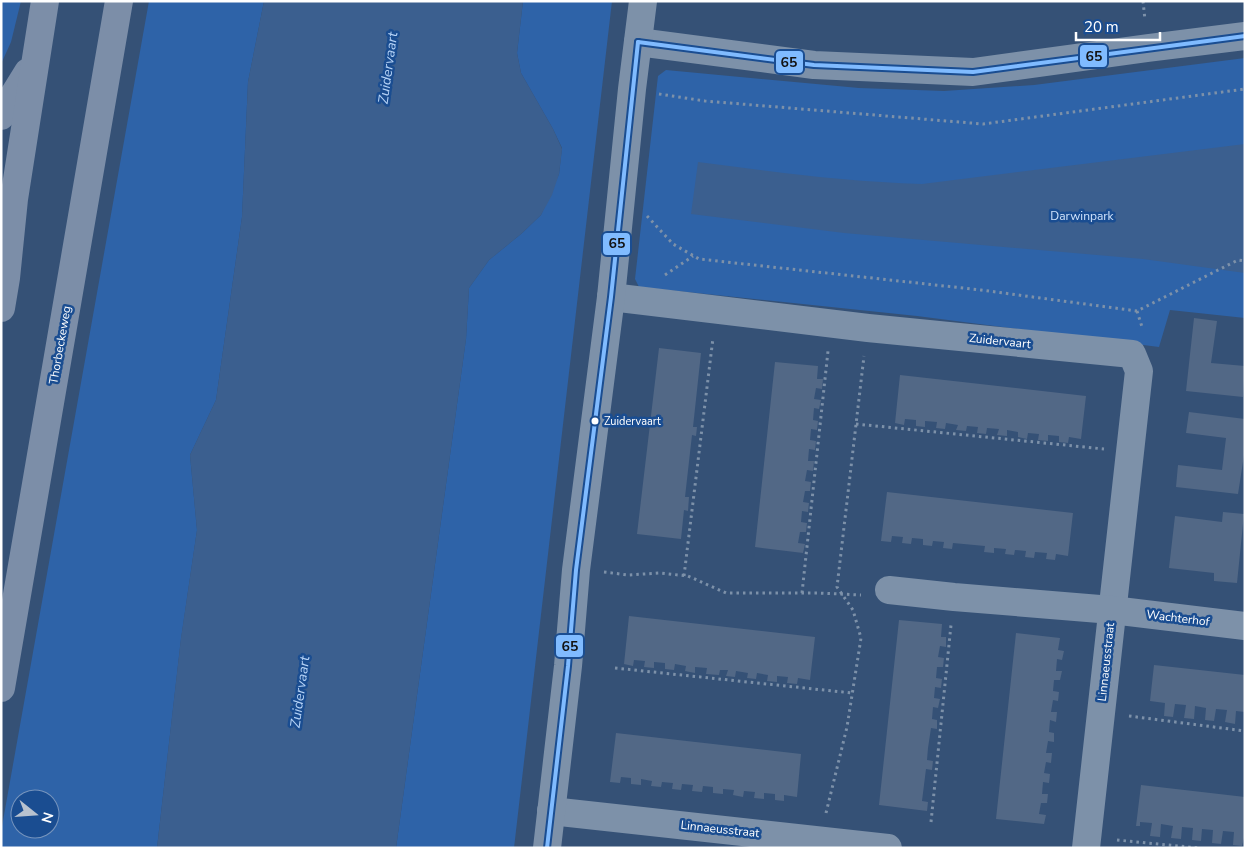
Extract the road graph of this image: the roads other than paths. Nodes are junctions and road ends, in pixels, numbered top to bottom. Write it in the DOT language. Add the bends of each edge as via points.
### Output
graph roads {
  1 [pos="45,1"];
  2 [pos="119,1"];
  3 [pos="643,1"];
  4 [pos="1245,36"];
  5 [pos="638,42"];
  6 [pos="35,60"];
  7 [pos="1,116"];
  8 [pos="611,297"];
  9 [pos="1,308"];
  10 [pos="889,590"];
  11 [pos="1112,610"];
  12 [pos="1245,626"];
  13 [pos="1,688"];
  14 [pos="551,811"];
  15 [pos="547,848"];
  16 [pos="888,848"];
  17 [pos="1086,848"];
  1 -- 6 [label="main road"];
  2 -- 13 [label="main road, Thorbeckeweg"];
  3 -- 5 [label="street"];
  4 -- 5 [label="street" via="973,72 814,65"];
  5 -- 8 [label="street"];
  6 -- 7 [label="main road"];
  6 -- 9 [label="main road"];
  8 -- 11 [label="street, Zuidervaart" via="831,324 1132,354 1139,371"];
  8 -- 14 [label="street" via="576,570"];
  10 -- 11 [label="street, Linnaeusstraat"];
  11 -- 12 [label="street, Wachterhof"];
  11 -- 17 [label="street, Linnaeusstraat"];
  14 -- 15 [label="street"];
  14 -- 16 [label="street, Linnaeusstraat"];
}
